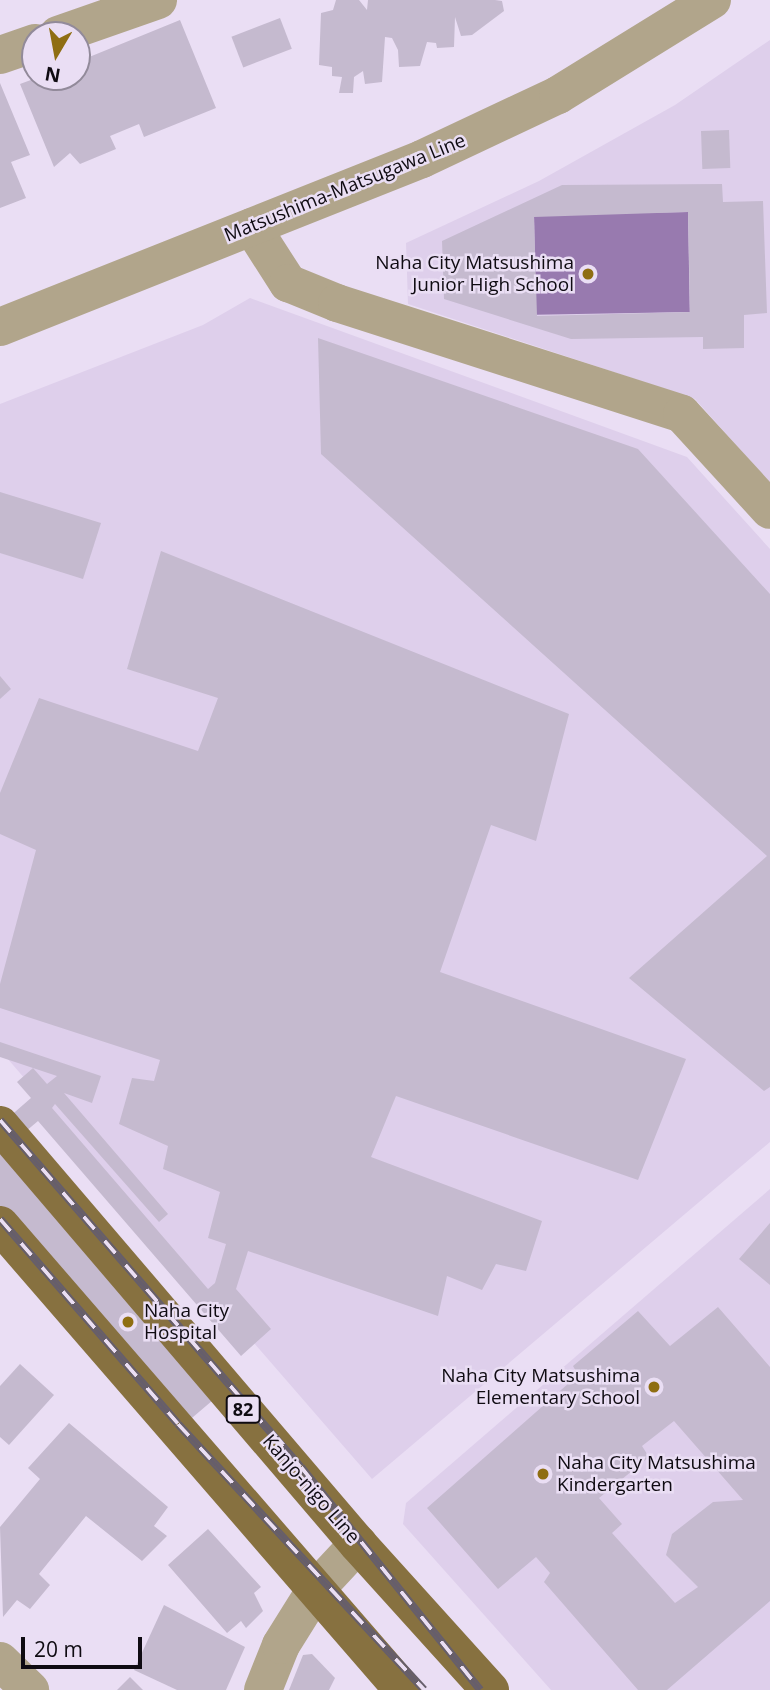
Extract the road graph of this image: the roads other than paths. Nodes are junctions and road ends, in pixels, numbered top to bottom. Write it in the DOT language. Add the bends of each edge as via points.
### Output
graph roads {
  1 [pos="158,0"];
  2 [pos="712,0"];
  3 [pos="91,23"];
  4 [pos="21,48"];
  5 [pos="0,55"];
  6 [pos="252,226"];
  7 [pos="0,327"];
  8 [pos="770,510"];
  9 [pos="0,1125"];
  10 [pos="0,1225"];
  11 [pos="358,1544"];
  12 [pos="316,1589"];
  13 [pos="0,1661"];
  14 [pos="30,1690"];
  15 [pos="263,1690"];
  16 [pos="403,1690"];
  17 [pos="490,1690"];
  1 -- 3 [label="street"];
  2 -- 6 [label="street, Matsushima-Matsugawa Line" via="558,95 376,180"];
  4 -- 5 [label="street"];
  6 -- 7 [label="street, Matsushima-Matsugawa Line"];
  6 -- 8 [label="street" via="288,283 337,303 682,414"];
  9 -- 11 [label="main road, Kanjo-nigo Line / 82"];
  10 -- 12 [label="main road"];
  11 -- 12 [label="street"];
  11 -- 17 [label="main road, Kanjo-nigo Line / 82"];
  12 -- 15 [label="street" via="281,1645"];
  12 -- 16 [label="main road"];
  13 -- 14 [label="street"];
}
